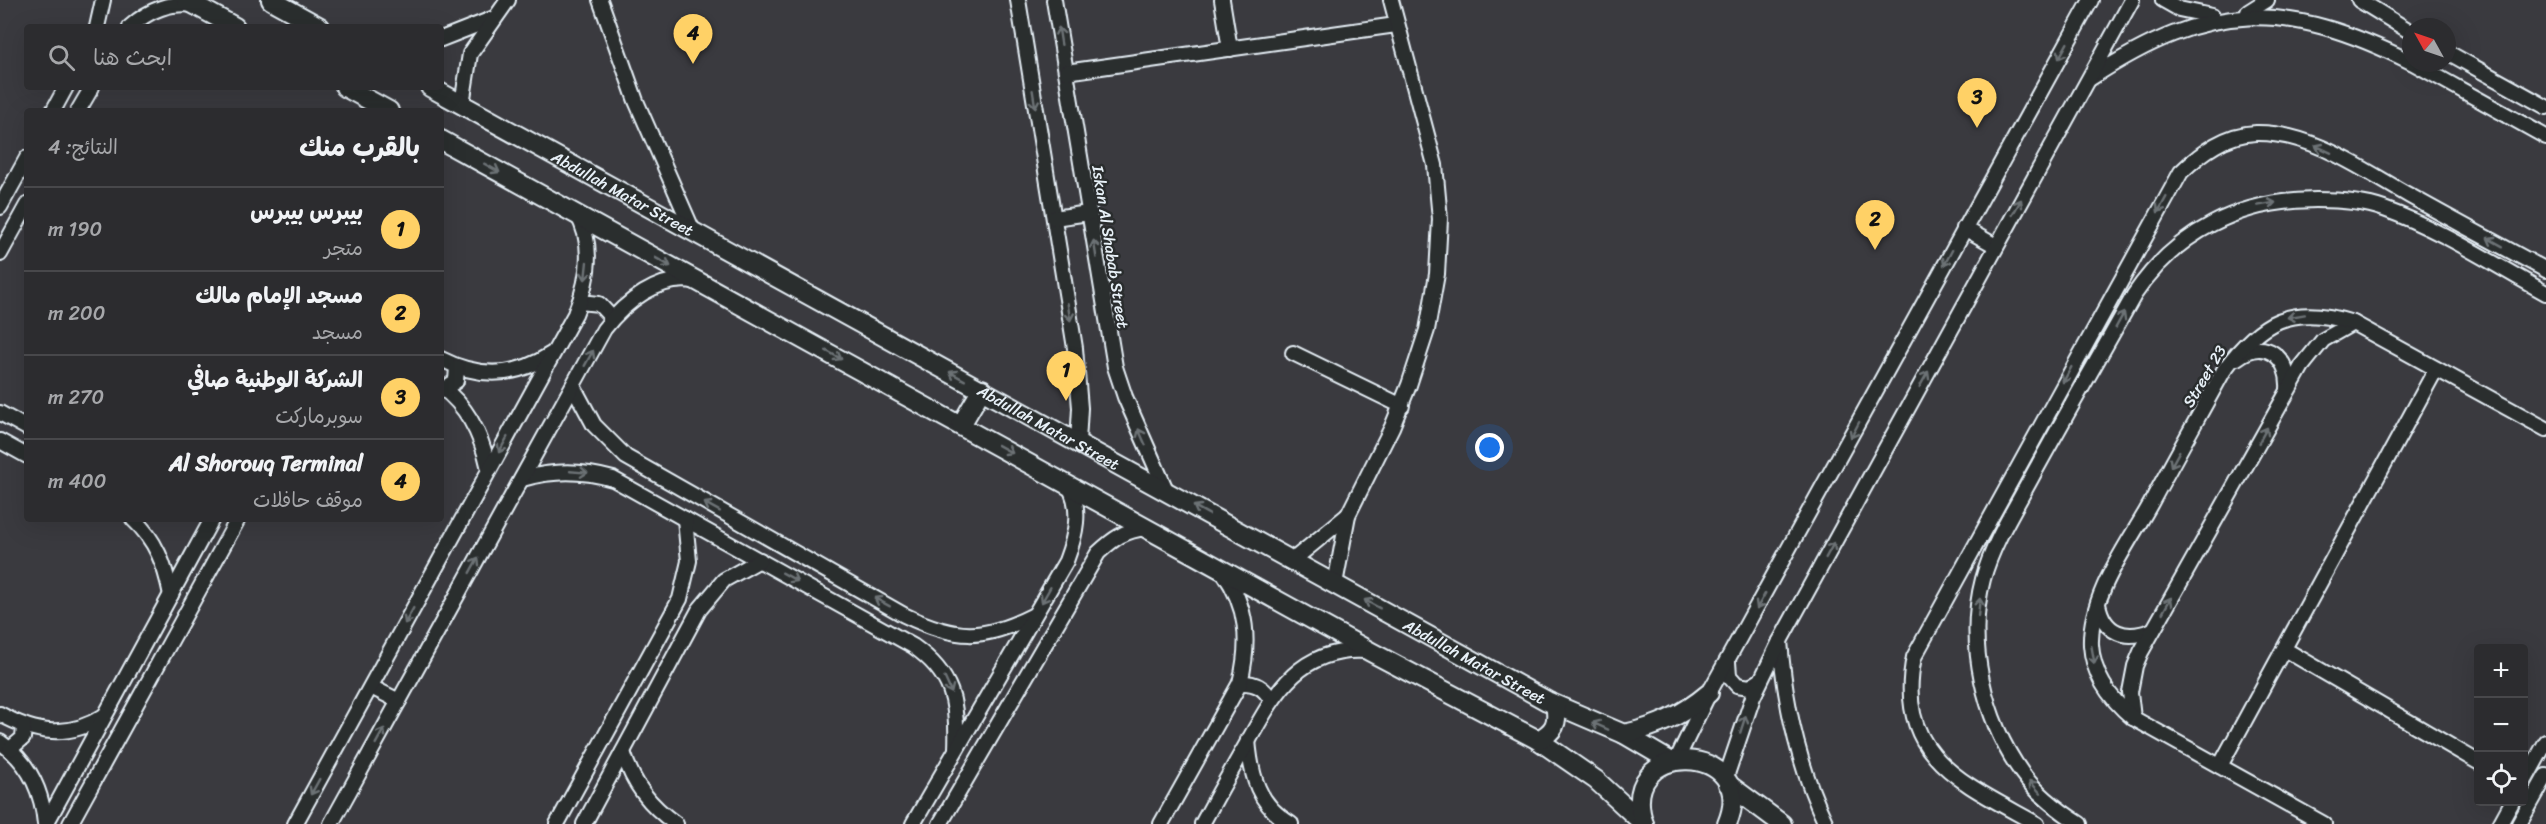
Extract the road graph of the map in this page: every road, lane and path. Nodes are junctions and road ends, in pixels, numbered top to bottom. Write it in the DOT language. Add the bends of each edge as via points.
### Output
graph roads {
  1 [pos="103,0"];
  2 [pos="271,0"];
  3 [pos="508,0"];
  4 [pos="600,0"];
  5 [pos="1018,0"];
  6 [pos="1054,0"];
  7 [pos="1222,0"];
  8 [pos="1391,0"];
  9 [pos="2091,0"];
  10 [pos="2132,0"];
  11 [pos="2163,0"];
  12 [pos="2267,0"];
  13 [pos="2359,0"];
  14 [pos="191,3"];
  15 [pos="2246,14"];
  16 [pos="2218,17"];
  17 [pos="494,18"];
  18 [pos="291,20"];
  19 [pos="98,24"];
  20 [pos="134,24"];
  21 [pos="230,24"];
  22 [pos="308,24"];
  23 [pos="1396,25"];
  24 [pos="2402,26"];
  25 [pos="444,38"];
  26 [pos="1230,49"];
  27 [pos="2402,57"];
  28 [pos="2456,57"];
  29 [pos="1066,72"];
  30 [pos="2429,72"];
  31 [pos="2087,81"];
  32 [pos="64,90"];
  33 [pos="90,90"];
  34 [pos="350,90"];
  35 [pos="436,90"];
  36 [pos="462,104"];
  37 [pos="2546,107"];
  38 [pos="54,108"];
  39 [pos="81,108"];
  40 [pos="384,108"];
  41 [pos="2546,136"];
  42 [pos="444,142"];
  43 [pos="24,163"];
  44 [pos="0,207"];
  45 [pos="24,211"];
  46 [pos="1089,213"];
  47 [pos="577,214"];
  48 [pos="1054,218"];
  49 [pos="1964,228"];
  50 [pos="693,231"];
  51 [pos="1996,246"];
  52 [pos="0,254"];
  53 [pos="2546,270"];
  54 [pos="700,282"];
  55 [pos="2546,293"];
  56 [pos="580,302"];
  57 [pos="612,318"];
  58 [pos="2353,323"];
  59 [pos="555,351"];
  60 [pos="1293,352"];
  61 [pos="444,360"];
  62 [pos="457,367"];
  63 [pos="2436,369"];
  64 [pos="2224,370"];
  65 [pos="573,386"];
  66 [pos="444,387"];
  67 [pos="982,389"];
  68 [pos="2288,389"];
  69 [pos="444,390"];
  70 [pos="1401,406"];
  71 [pos="2047,412"];
  72 [pos="0,413"];
  73 [pos="2064,420"];
  74 [pos="961,425"];
  75 [pos="24,426"];
  76 [pos="2546,429"];
  77 [pos="0,441"];
  78 [pos="1078,442"];
  79 [pos="24,454"];
  80 [pos="489,469"];
  81 [pos="645,471"];
  82 [pos="522,479"];
  83 [pos="1067,483"];
  84 [pos="636,490"];
  85 [pos="1166,490"];
  86 [pos="1347,515"];
  87 [pos="686,519"];
  88 [pos="136,522"];
  89 [pos="210,522"];
  90 [pos="236,522"];
  91 [pos="1147,528"];
  92 [pos="760,560"];
  93 [pos="1293,560"];
  94 [pos="1065,561"];
  95 [pos="1222,570"];
  96 [pos="1086,571"];
  97 [pos="1335,584"];
  98 [pos="171,595"];
  99 [pos="680,599"];
  100 [pos="2098,604"];
  101 [pos="699,610"];
  102 [pos="904,615"];
  103 [pos="1034,615"];
  104 [pos="153,628"];
  105 [pos="2153,630"];
  106 [pos="893,635"];
  107 [pos="172,638"];
  108 [pos="1780,641"];
  109 [pos="2284,649"];
  110 [pos="1371,652"];
  111 [pos="1728,662"];
  112 [pos="1760,681"];
  113 [pos="1240,683"];
  114 [pos="371,687"];
  115 [pos="1709,693"];
  116 [pos="1271,700"];
  117 [pos="399,701"];
  118 [pos="1555,705"];
  119 [pos="0,714"];
  120 [pos="105,715"];
  121 [pos="2133,718"];
  122 [pos="24,726"];
  123 [pos="1624,734"];
  124 [pos="1248,740"];
  125 [pos="1538,740"];
  126 [pos="2546,742"];
  127 [pos="5,746"];
  128 [pos="956,749"];
  129 [pos="623,752"];
  130 [pos="1674,760"];
  131 [pos="2474,760"];
  132 [pos="2220,766"];
  133 [pos="2528,773"];
  134 [pos="2546,776"];
  135 [pos="1726,782"];
  136 [pos="2529,791"];
  137 [pos="2509,806"];
  138 [pos="1279,821"];
  139 [pos="45,824"];
  140 [pos="70,824"];
  141 [pos="295,824"];
  142 [pos="331,824"];
  143 [pos="557,824"];
  144 [pos="584,824"];
  145 [pos="676,824"];
  146 [pos="913,824"];
  147 [pos="940,824"];
  148 [pos="1161,824"];
  149 [pos="1202,824"];
  150 [pos="1644,824"];
  151 [pos="1727,824"];
  152 [pos="1782,824"];
  153 [pos="1826,824"];
  154 [pos="2037,824"];
  155 [pos="2080,824"];
  156 [pos="2324,824"];
  157 [pos="2500,824"];
  158 [pos="2519,824"];
  1 -- 19 [label="street"];
  2 -- 18 [label="street"];
  3 -- 17 [label="street"];
  4 -- 50 [label="street" via="636,101"];
  5 -- 48 [label="street, one-way"];
  29 -- 6 [label="street, Iskan Al Shabab Street, one-way"];
  7 -- 26 [label="street"];
  8 -- 23 [label="street"];
  9 -- 49 [label="street, one-way"];
  10 -- 31 [label="street"];
  11 -- 16 [label="street" via="2179,9"];
  12 -- 15 [label="street"];
  13 -- 24 [label="street"];
  14 -- 20 [label="street" via="158,8"];
  14 -- 21 [label="street"];
  15 -- 16 [label="street"];
  15 -- 27 [label="street" via="2278,13 2309,18 2366,37"];
  16 -- 31 [label="street" via="2138,46"];
  17 -- 25 [label="street"];
  17 -- 36 [label="street" via="470,54"];
  18 -- 22 [label="street"];
  23 -- 26 [label="street"];
  23 -- 70 [label="street" via="1430,138 1440,219 1433,301"];
  26 -- 29 [label="street"];
  28 -- 37 [label="street"];
  29 -- 46 [label="street, Iskan Al Shabab Street"];
  30 -- 41 [label="street"];
  51 -- 31 [label="street, one-way"];
  32 -- 38 [label="street"];
  33 -- 39 [label="street"];
  34 -- 40 [label="street"];
  35 -- 36 [label="street, Abdullah Matar Street"];
  36 -- 50 [label="street, Abdullah Matar Street"];
  42 -- 47 [label="street, one-way"];
  43 -- 44 [label="street"];
  45 -- 52 [label="street"];
  46 -- 48 [label="street"];
  85 -- 46 [label="street, Iskan Al Shabab Street, one-way" via="1115,367"];
  47 -- 54 [label="street, one-way"];
  47 -- 56 [label="street, one-way" via="585,228 588,247"];
  48 -- 78 [label="street, one-way" via="1077,368"];
  49 -- 51 [label="street"];
  49 -- 111 [label="street, one-way"];
  67 -- 50 [label="street, Abdullah Matar Street, one-way"];
  108 -- 51 [label="street, one-way"];
  53 -- 71 [label="street, one-way" via="2308,142 2281,134 2253,133 2226,140 2201,153 2181,172"];
  54 -- 57 [label="street" via="682,279 662,284 644,292"];
  54 -- 74 [label="street, one-way"];
  73 -- 55 [label="street, one-way" via="2151,270 2198,230 2254,206 2332,200 2381,208 2410,219"];
  56 -- 57 [label="street" via="599,304"];
  56 -- 59 [label="street"];
  65 -- 57 [label="street, one-way"];
  58 -- 63 [label="street, Street 23"];
  58 -- 64 [label="street, Street 23, one-way" via="2307,314 2284,318 2244,342"];
  58 -- 68 [label="street" via="2337,330 2312,351"];
  59 -- 62 [label="street" via="538,363 508,372 477,373"];
  59 -- 80 [label="street, one-way"];
  60 -- 70 [label="street"];
  61 -- 62 [label="street"];
  62 -- 66 [label="street" via="456,381"];
  63 -- 76 [label="street, Street 23"];
  63 -- 109 [label="street"];
  64 -- 68 [label="street" via="2246,350 2260,349 2273,353 2284,363 2289,375"];
  64 -- 100 [label="street, Street 23, one-way"];
  65 -- 81 [label="street" via="601,434"];
  65 -- 82 [label="street"];
  67 -- 74 [label="street"];
  67 -- 78 [label="street, Abdullah Matar Street"];
  105 -- 68 [label="street, one-way"];
  69 -- 80 [label="street" via="474,424"];
  70 -- 86 [label="street"];
  71 -- 73 [label="street"];
  71 -- 154 [label="street" via="1923,635 1909,680 1915,727 1941,766"];
  72 -- 75 [label="street"];
  155 -- 73 [label="street, one-way" via="2039,793 2009,752 1987,700 1977,639 1983,579 1994,550"];
  74 -- 83 [label="street, one-way"];
  77 -- 79 [label="street"];
  78 -- 85 [label="street, Abdullah Matar Street"];
  80 -- 114 [label="street, one-way"];
  81 -- 84 [label="street"];
  102 -- 81 [label="street, one-way"];
  82 -- 84 [label="street, one-way" via="556,472 591,473"];
  117 -- 82 [label="street, one-way"];
  83 -- 91 [label="street"];
  83 -- 94 [label="street" via="1074,495 1076,512 1072,545"];
  84 -- 87 [label="street"];
  93 -- 85 [label="street, Abdullah Matar Street, one-way"];
  86 -- 93 [label="street"];
  86 -- 97 [label="street"];
  87 -- 92 [label="street"];
  87 -- 99 [label="street" via="689,561"];
  88 -- 98 [label="street" via="157,547"];
  89 -- 98 [label="street"];
  90 -- 107 [label="street"];
  91 -- 95 [label="street"];
  91 -- 96 [label="street" via="1130,529 1113,539"];
  92 -- 101 [label="street" via="724,580"];
  92 -- 106 [label="street, one-way"];
  93 -- 97 [label="street, Abdullah Matar Street"];
  94 -- 96 [label="street" via="1078,561"];
  94 -- 103 [label="street, one-way"];
  95 -- 110 [label="street"];
  95 -- 113 [label="street" via="1244,610 1247,635"];
  96 -- 147 [label="street"];
  118 -- 97 [label="street, Abdullah Matar Street, one-way"];
  98 -- 104 [label="street"];
  99 -- 101 [label="street" via="694,601"];
  99 -- 143 [label="street"];
  100 -- 105 [label="street" via="2106,626 2116,633 2127,637"];
  100 -- 121 [label="street, Street 23, one-way" via="2091,646 2096,667 2116,704"];
  101 -- 129 [label="street"];
  102 -- 103 [label="street" via="947,633 969,636 992,634"];
  102 -- 106 [label="street" via="904,625"];
  103 -- 128 [label="street"];
  104 -- 107 [label="street"];
  104 -- 120 [label="street"];
  105 -- 121 [label="street" via="2131,679"];
  106 -- 128 [label="street, one-way" via="929,657 952,690"];
  107 -- 140 [label="street"];
  108 -- 112 [label="street"];
  108 -- 153 [label="street" via="1794,740"];
  109 -- 131 [label="street"];
  109 -- 132 [label="street"];
  110 -- 116 [label="street" via="1347,650 1326,654 1305,665"];
  110 -- 125 [label="street"];
  111 -- 112 [label="street" via="1729,676 1737,686 1750,687"];
  111 -- 115 [label="street"];
  135 -- 112 [label="street, one-way"];
  113 -- 116 [label="street" via="1255,684"];
  113 -- 148 [label="street"];
  114 -- 117 [label="street"];
  114 -- 141 [label="street, one-way"];
  115 -- 123 [label="street" via="1661,724"];
  115 -- 130 [label="street"];
  116 -- 124 [label="street"];
  142 -- 117 [label="street, one-way"];
  123 -- 118 [label="street, Abdullah Matar Street, one-way"];
  118 -- 125 [label="street" via="1555,726"];
  119 -- 122 [label="street"];
  120 -- 122 [label="street" via="75,730 49,732"];
  120 -- 139 [label="street"];
  121 -- 132 [label="street, Street 23"];
  122 -- 127 [label="street" via="23,738"];
  123 -- 130 [label="street, Abdullah Matar Street"];
  124 -- 138 [label="street" via="1258,792"];
  124 -- 149 [label="street"];
  125 -- 150 [label="street" via="1596,780"];
  126 -- 133 [label="street"];
  127 -- 139 [label="street" via="32,776 40,792"];
  128 -- 146 [label="street"];
  129 -- 144 [label="street"];
  129 -- 145 [label="street" via="646,799"];
  130 -- 135 [label="street" via="1704,762"];
  130 -- 150 [label="street" via="1660,766 1646,782 1640,803"];
  132 -- 156 [label="street, Street 23"];
  134 -- 136 [label="street"];
  135 -- 151 [label="street" via="1732,806"];
  135 -- 152 [label="street"];
  136 -- 158 [label="street"];
  137 -- 157 [label="street"];
}
